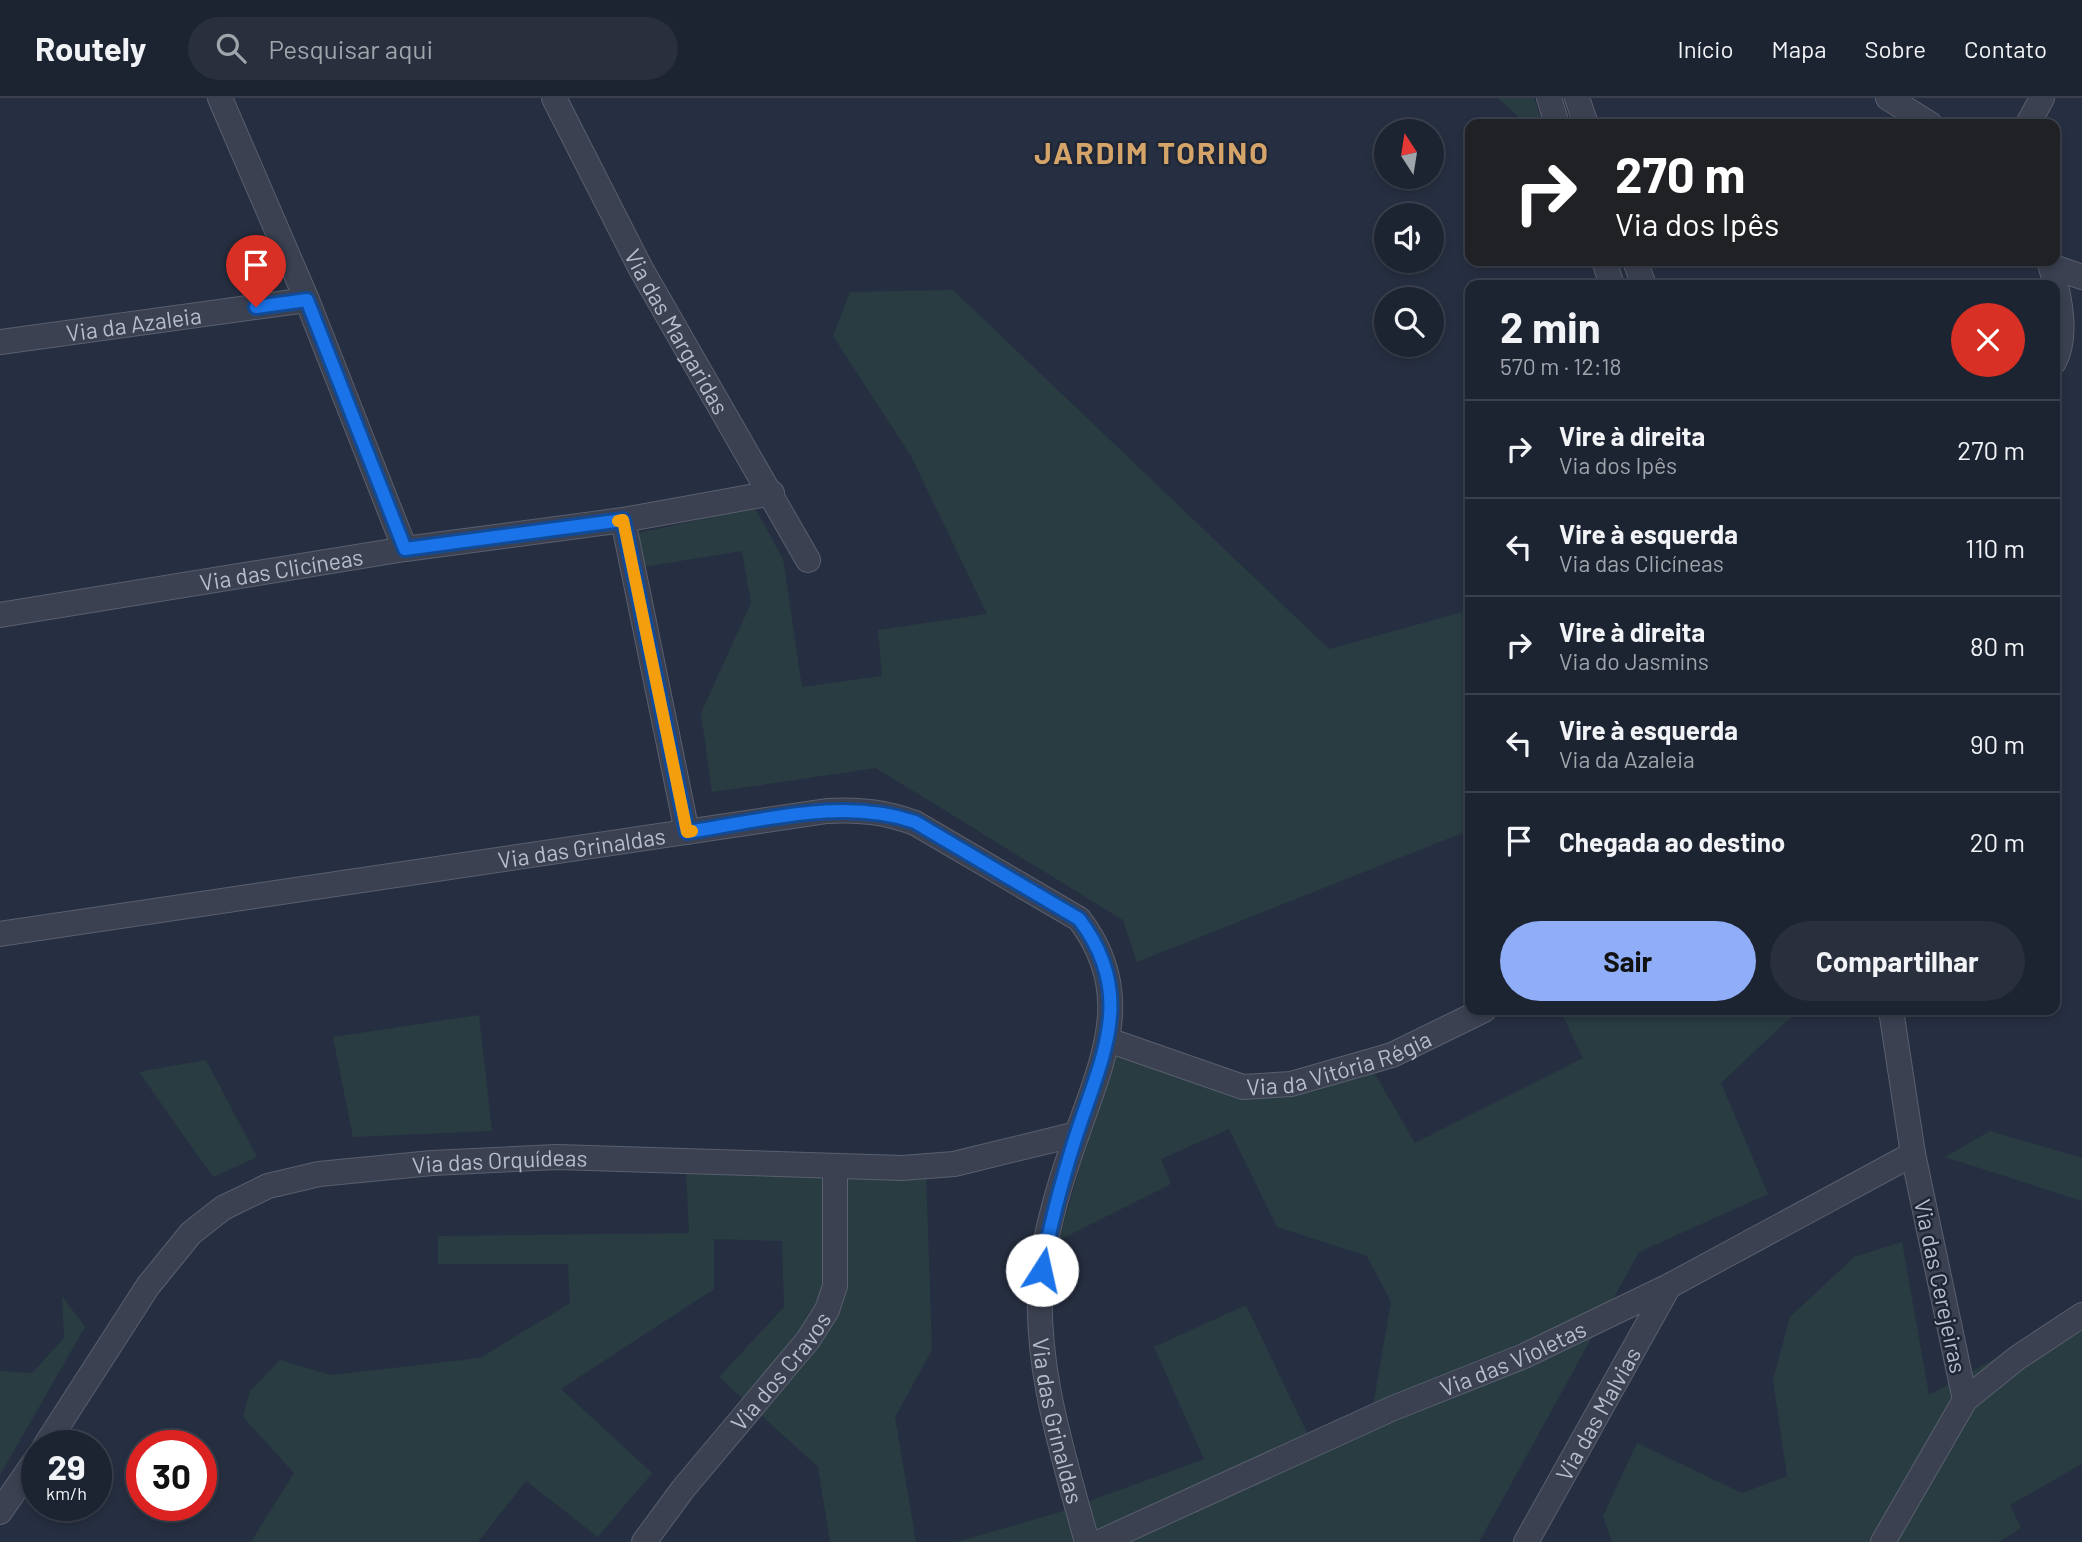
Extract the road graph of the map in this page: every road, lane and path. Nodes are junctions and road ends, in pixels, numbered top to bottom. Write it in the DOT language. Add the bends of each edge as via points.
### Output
graph roads {
  1 [pos="220,98"];
  2 [pos="554,98"];
  3 [pos="1549,98"];
  4 [pos="1577,98"];
  5 [pos="1888,98"];
  6 [pos="2042,98"];
  7 [pos="1555,119"];
  8 [pos="1584,119"];
  9 [pos="1922,119"];
  10 [pos="2031,119"];
  11 [pos="2057,266"];
  12 [pos="2082,276"];
  13 [pos="307,300"];
  14 [pos="2060,315"];
  15 [pos="2060,337"];
  16 [pos="0,342"];
  17 [pos="772,494"];
  18 [pos="623,520"];
  19 [pos="405,549"];
  20 [pos="808,560"];
  21 [pos="0,615"];
  22 [pos="687,832"];
  23 [pos="0,934"];
  24 [pos="1474,1015"];
  25 [pos="1892,1015"];
  26 [pos="1108,1041"];
  27 [pos="1077,1134"];
  28 [pos="1913,1154"];
  29 [pos="835,1168"];
  30 [pos="1668,1286"];
  31 [pos="2082,1315"];
  32 [pos="1965,1400"];
  33 [pos="55,1430"];
  34 [pos="21,1481"];
  35 [pos="0,1512"];
  36 [pos="644,1542"];
  37 [pos="1087,1542"];
  38 [pos="1100,1542"];
  39 [pos="1526,1542"];
  40 [pos="1883,1542"];
  1 -- 13 [label="street"];
  2 -- 17 [label="street, Via das Margaridas" via="640,269"];
  3 -- 7 [label="street"];
  4 -- 8 [label="street"];
  5 -- 9 [label="street"];
  6 -- 10 [label="street"];
  11 -- 12 [label="street"];
  13 -- 16 [label="street, Via da Azaleia"];
  13 -- 19 [label="street"];
  14 -- 15 [label="street"];
  17 -- 18 [label="street, Via das Clicíneas"];
  17 -- 20 [label="street, Via das Margaridas"];
  18 -- 19 [label="street, Via das Clicíneas"];
  18 -- 22 [label="street"];
  19 -- 21 [label="street, Via das Clicíneas"];
  22 -- 23 [label="street, Via das Grinaldas"];
  22 -- 26 [label="street, Via das Grinaldas" via="859,809 915,822 1079,919 1105,962 1111,994"];
  24 -- 26 [label="street, Via da Vitória Régia" via="1392,1055 1291,1084 1243,1087"];
  25 -- 28 [label="street, Via das Cerejeiras"];
  26 -- 27 [label="street, Via das Grinaldas"];
  27 -- 29 [label="street, Via das Orquídeas" via="954,1164"];
  27 -- 37 [label="street, Via das Grinaldas" via="1050,1224 1040,1314 1049,1394"];
  28 -- 30 [label="street, Via das Violetas"];
  28 -- 32 [label="street, Via das Cerejeiras"];
  29 -- 33 [label="street, Via das Orquídeas" via="557,1157 319,1174 268,1186 223,1208 191,1233 148,1286"];
  29 -- 36 [label="street, Via dos Cravos" via="835,1286 827,1310 808,1340 682,1489"];
  30 -- 38 [label="street, Via das Violetas" via="1524,1356 1391,1409"];
  30 -- 39 [label="street, Via das Malvias"];
  31 -- 32 [label="street"];
  32 -- 40 [label="street, Via das Cerejeiras"];
  34 -- 35 [label="street"];
}
